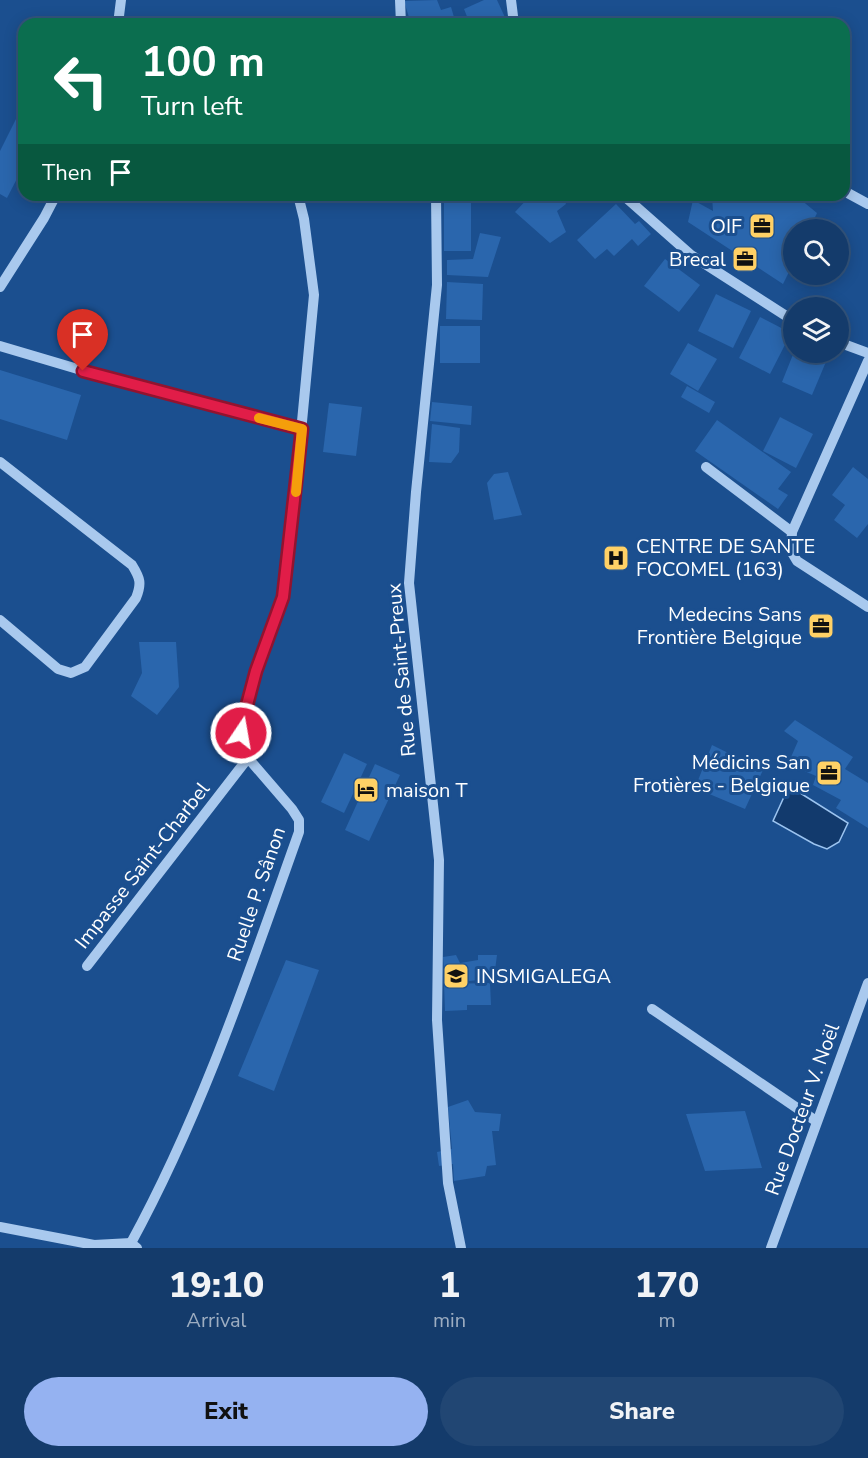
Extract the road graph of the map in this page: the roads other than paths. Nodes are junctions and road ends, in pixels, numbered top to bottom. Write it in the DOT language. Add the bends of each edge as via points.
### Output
graph roads {
  1 [pos="121,0"];
  2 [pos="400,0"];
  3 [pos="511,0"];
  4 [pos="119,18"];
  5 [pos="401,18"];
  6 [pos="513,18"];
  7 [pos="850,194"];
  8 [pos="53,201"];
  9 [pos="300,201"];
  10 [pos="436,201"];
  11 [pos="630,201"];
  12 [pos="868,204"];
  13 [pos="0,287"];
  14 [pos="783,314"];
  15 [pos="0,346"];
  16 [pos="849,346"];
  17 [pos="868,353"];
  18 [pos="868,362"];
  19 [pos="302,429"];
  20 [pos="0,462"];
  21 [pos="706,467"];
  22 [pos="792,532"];
  23 [pos="868,607"];
  24 [pos="0,620"];
  25 [pos="248,758"];
  26 [pos="87,966"];
  27 [pos="868,983"];
  28 [pos="652,1009"];
  29 [pos="816,1121"];
  30 [pos="0,1227"];
  31 [pos="132,1246"];
  32 [pos="461,1248"];
  33 [pos="771,1248"];
  1 -- 4 [label="street"];
  2 -- 5 [label="street"];
  3 -- 6 [label="street"];
  7 -- 12 [label="street"];
  8 -- 13 [label="street"];
  9 -- 19 [label="street, Ruelle P. Sânon" via="314,295"];
  10 -- 32 [label="street, Rue de Saint-Preux" via="437,285 409,583 439,860 437,1020 448,1183"];
  11 -- 14 [label="street" via="692,255"];
  15 -- 19 [label="street"];
  16 -- 17 [label="street"];
  18 -- 22 [label="street"];
  19 -- 25 [label="street, Ruelle P. Sânon" via="283,597 243,720 240,746"];
  20 -- 24 [label="street" via="132,565 141,587 85,667 71,673 58,669"];
  21 -- 22 [label="street"];
  22 -- 23 [label="street" via="790,551 797,561"];
  25 -- 26 [label="street, Impasse Saint-Charbel"];
  25 -- 31 [label="street, Ruelle P. Sânon" via="292,808 299,820 299,832 212,1072"];
  27 -- 29 [label="street, Rue Docteur V. Noël"];
  28 -- 29 [label="street"];
  29 -- 33 [label="street, Rue Docteur V. Noël"];
  30 -- 31 [label="street" via="94,1245"];
}
